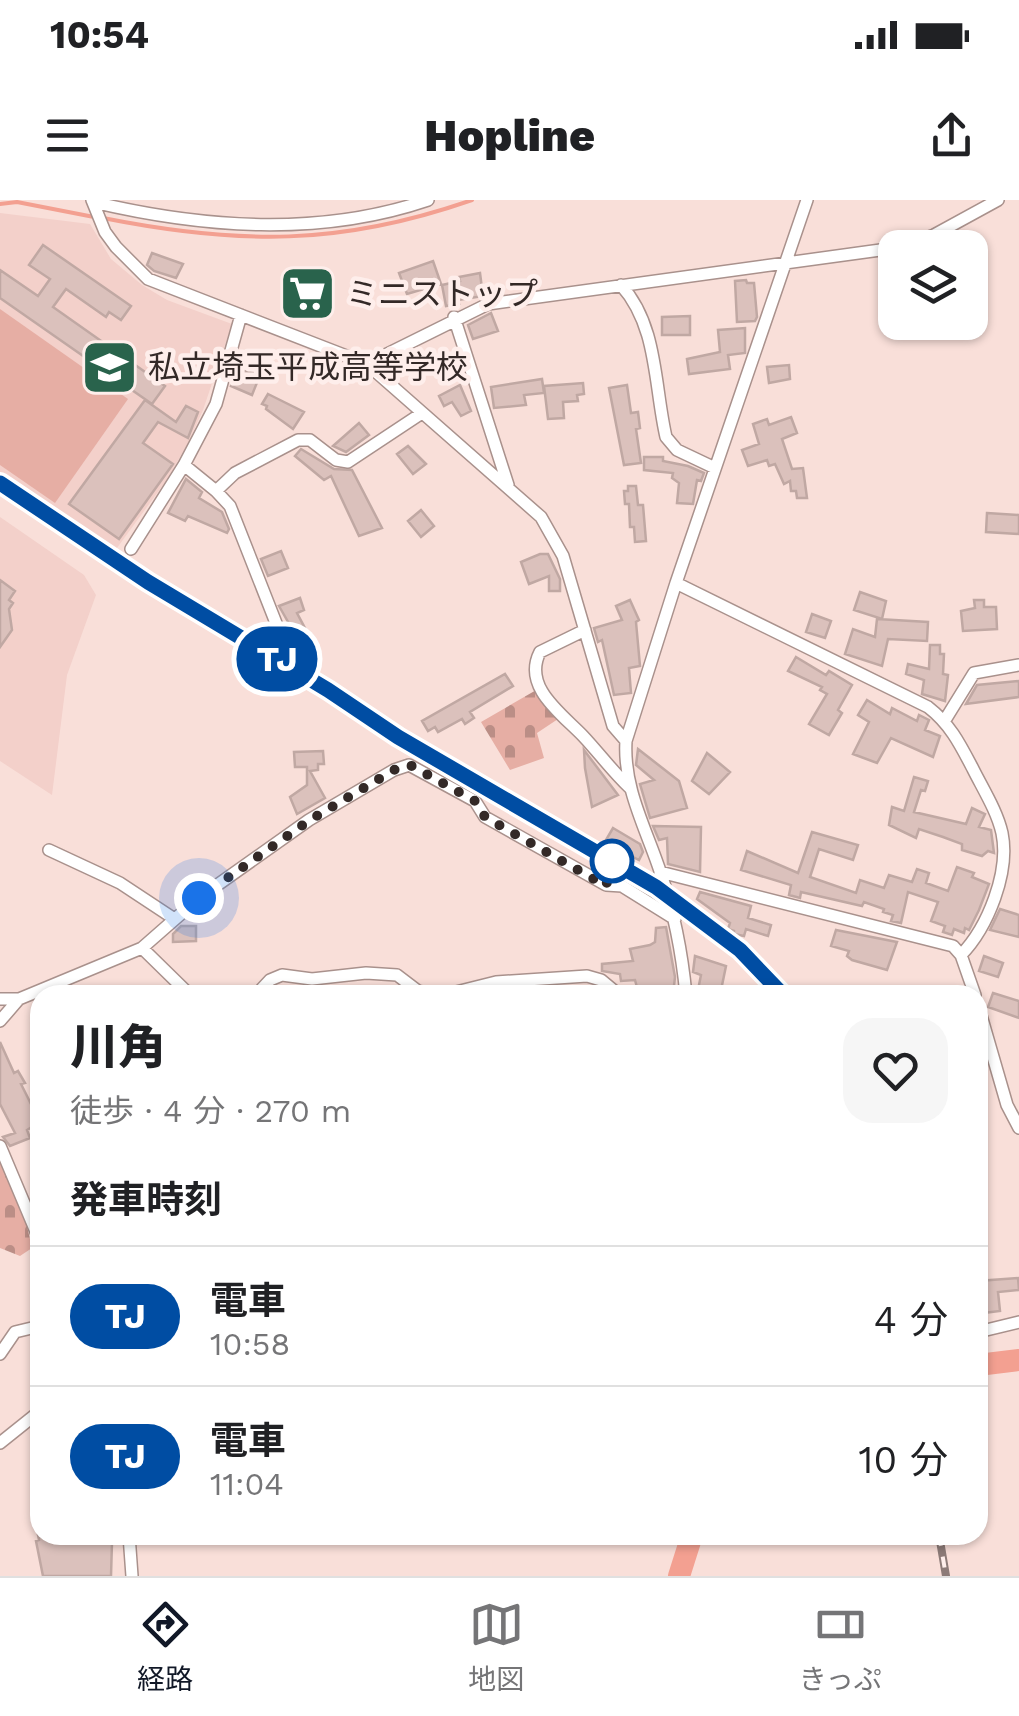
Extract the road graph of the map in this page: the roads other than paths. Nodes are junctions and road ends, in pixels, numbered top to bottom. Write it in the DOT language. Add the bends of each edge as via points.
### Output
graph roads {
  1 [pos="428,200"];
  2 [pos="807,200"];
  3 [pos="998,200"];
  4 [pos="93,203"];
  5 [pos="942,230"];
  6 [pos="878,251"];
  7 [pos="784,266"];
  8 [pos="621,286"];
  9 [pos="241,315"];
  10 [pos="454,318"];
  11 [pos="367,364"];
  12 [pos="422,413"];
  13 [pos="184,465"];
  14 [pos="716,468"];
  15 [pos="508,487"];
  16 [pos="216,490"];
  17 [pos="131,549"];
  18 [pos="676,583"];
  19 [pos="585,630"];
  20 [pos="286,651"];
  21 [pos="1019,665"];
  22 [pos="945,720"];
  23 [pos="626,741"];
  24 [pos="630,788"];
  25 [pos="49,850"];
  26 [pos="660,872"];
  27 [pos="173,918"];
  28 [pos="675,919"];
  29 [pos="142,948"];
  30 [pos="962,955"];
  31 [pos="53,985"];
  32 [pos="180,985"];
  33 [pos="265,985"];
  34 [pos="410,985"];
  35 [pos="484,985"];
  36 [pos="607,985"];
  37 [pos="685,985"];
  38 [pos="972,985"];
  39 [pos="30,995"];
  40 [pos="0,999"];
  41 [pos="20,999"];
  42 [pos="0,1021"];
  43 [pos="988,1039"];
  44 [pos="1019,1128"];
  45 [pos="0,1146"];
  46 [pos="30,1218"];
  47 [pos="1019,1309"];
  48 [pos="1014,1323"];
  49 [pos="30,1328"];
  50 [pos="988,1330"];
  51 [pos="0,1354"];
  52 [pos="30,1419"];
  53 [pos="0,1443"];
  54 [pos="130,1545"];
  55 [pos="132,1576"];
  1 -- 4 [label="street" via="271,226 169,219"];
  2 -- 7 [label="street"];
  3 -- 5 [label="street"];
  4 -- 9 [label="street" via="116,247 148,279"];
  6 -- 7 [label="street"];
  7 -- 8 [label="street"];
  7 -- 14 [label="street"];
  8 -- 10 [label="street" via="488,304"];
  8 -- 14 [label="street" via="646,322 666,437"];
  9 -- 11 [label="street"];
  9 -- 13 [label="street" via="216,404"];
  10 -- 11 [label="street"];
  10 -- 15 [label="street"];
  11 -- 12 [label="street"];
  12 -- 15 [label="street"];
  12 -- 16 [label="street" via="348,462 298,440"];
  13 -- 16 [label="street"];
  13 -- 17 [label="street"];
  14 -- 18 [label="street"];
  15 -- 19 [label="street" via="541,517 563,556"];
  16 -- 20 [label="street" via="237,522"];
  18 -- 22 [label="street"];
  18 -- 23 [label="street"];
  19 -- 23 [label="street" via="613,726"];
  19 -- 24 [label="street" via="540,652 538,683 546,702"];
  21 -- 22 [label="street" via="974,673"];
  22 -- 30 [label="street" via="1003,837 998,886"];
  23 -- 24 [label="street"];
  24 -- 26 [label="street"];
  25 -- 27 [label="street"];
  26 -- 28 [label="street"];
  26 -- 30 [label="street" via="942,942"];
  27 -- 28 [label="street" via="310,820 410,765 475,801 485,817"];
  27 -- 29 [label="street"];
  28 -- 37 [label="street"];
  29 -- 31 [label="street"];
  29 -- 32 [label="street"];
  30 -- 38 [label="street"];
  33 -- 34 [label="street" via="282,975 312,980 366,972 397,975"];
  35 -- 36 [label="street" via="588,976"];
  39 -- 41 [label="street"];
  40 -- 41 [label="street"];
  41 -- 42 [label="street"];
  43 -- 44 [label="street"];
  45 -- 46 [label="street"];
  47 -- 48 [label="street"];
  48 -- 50 [label="street"];
  49 -- 51 [label="street" via="15,1332"];
  52 -- 53 [label="street"];
  54 -- 55 [label="street"];
}
